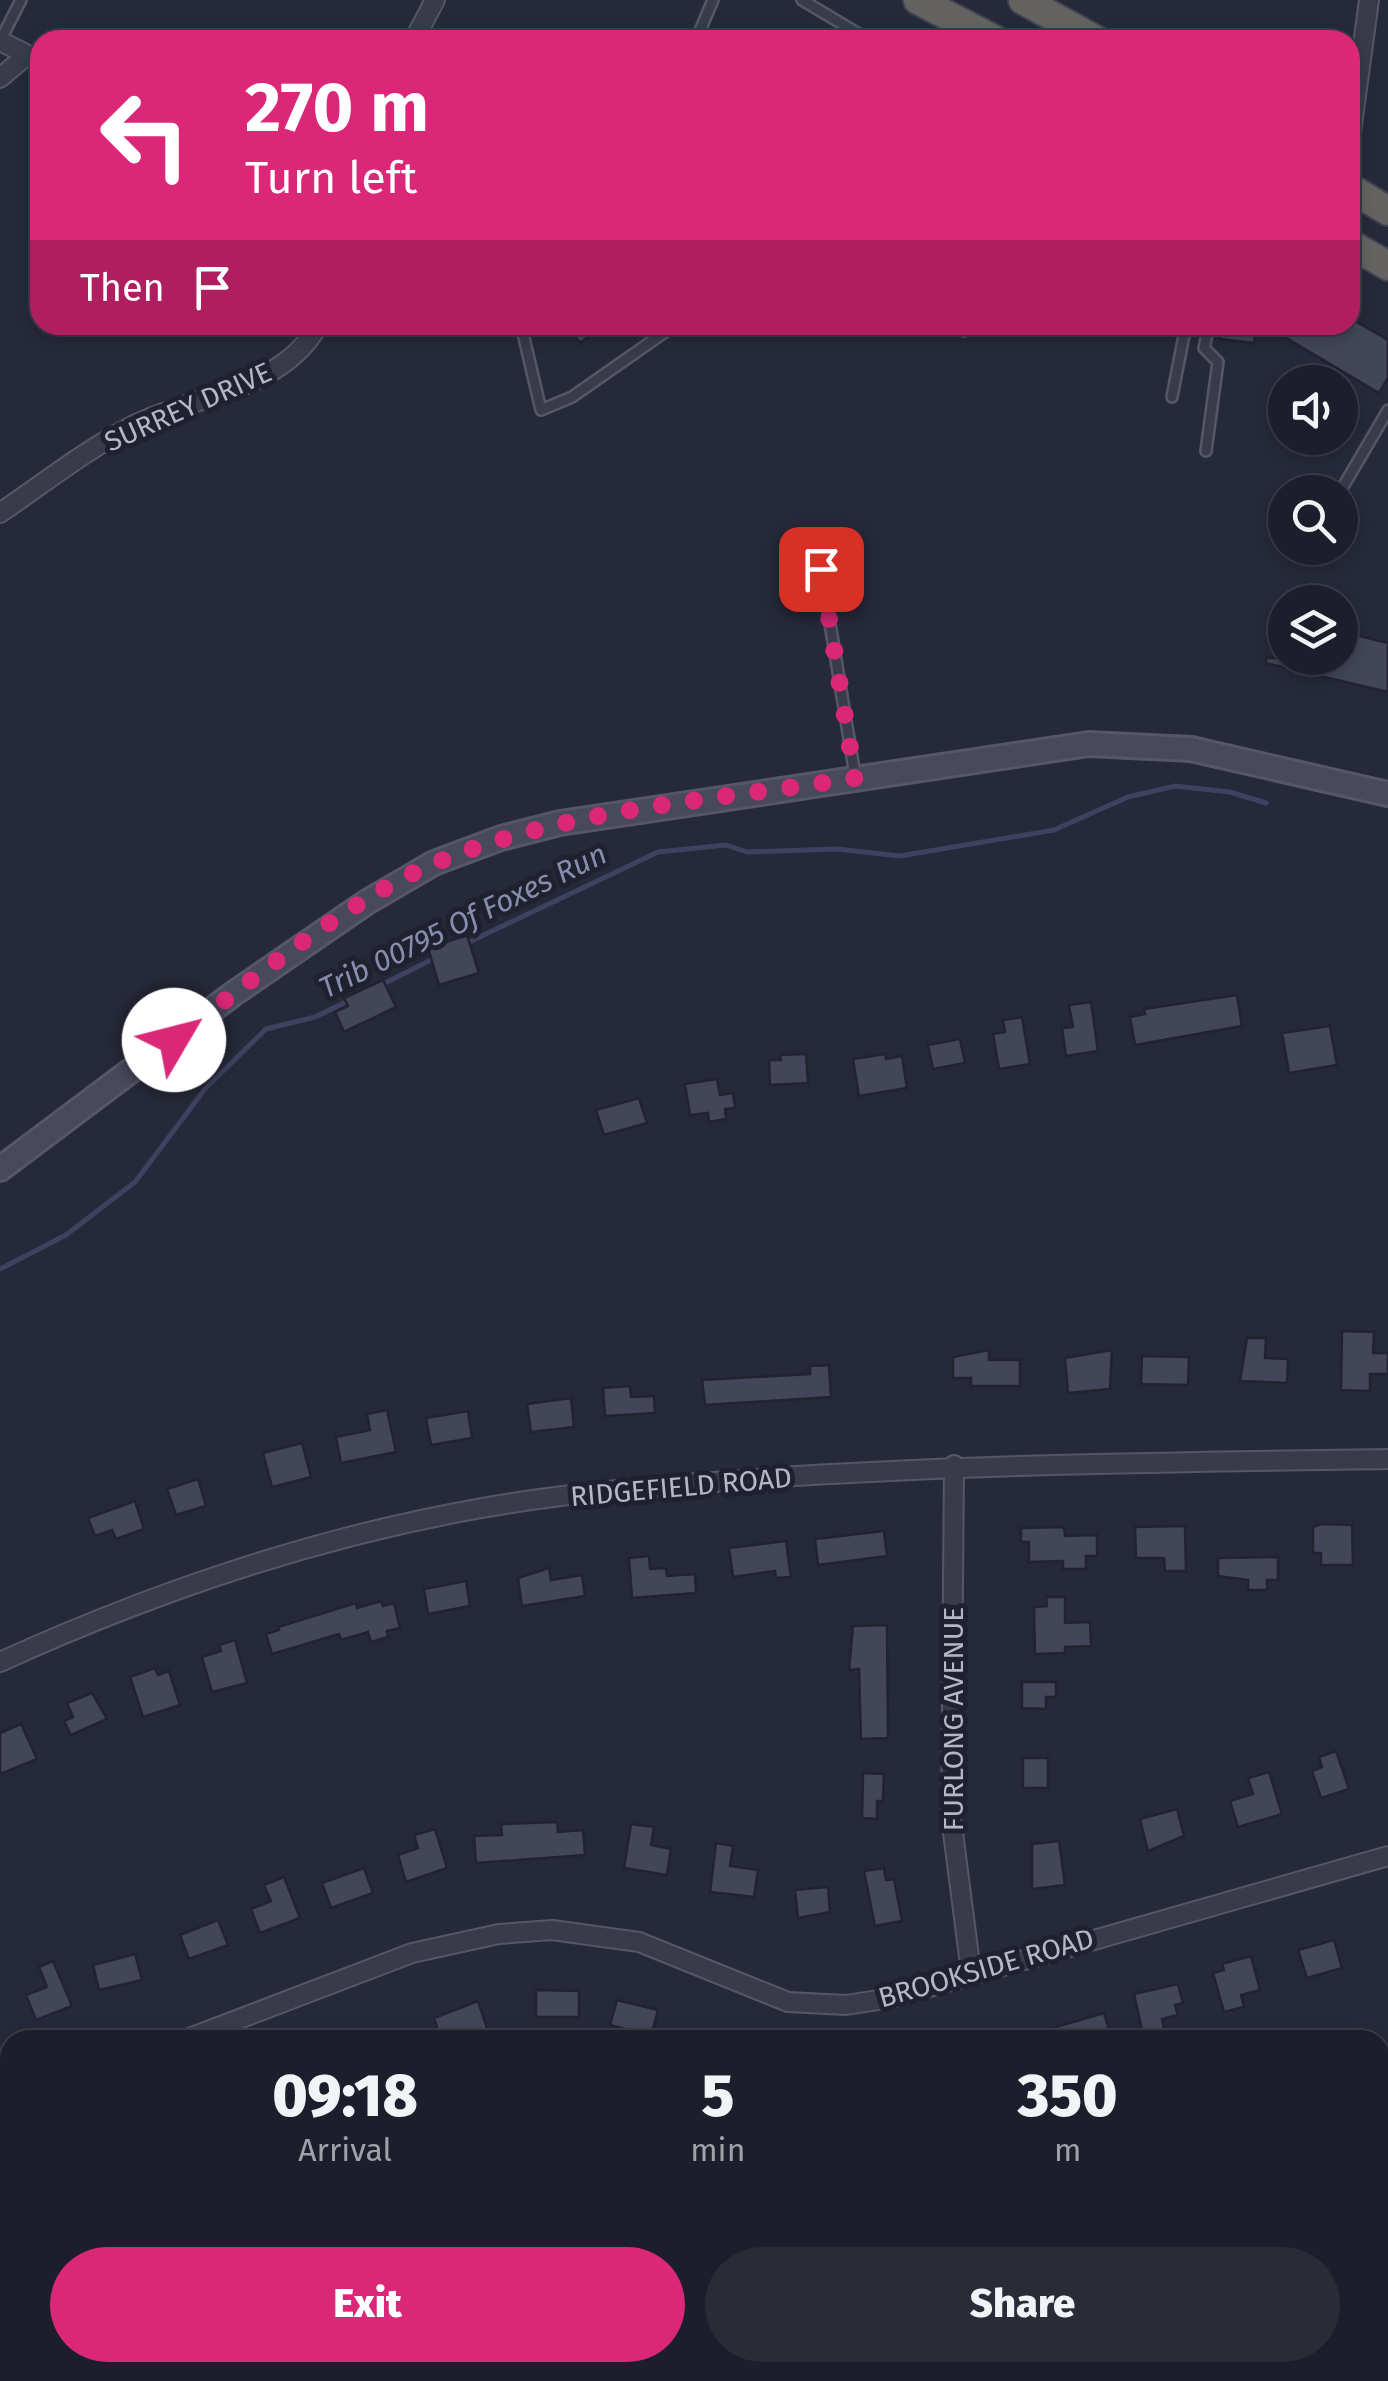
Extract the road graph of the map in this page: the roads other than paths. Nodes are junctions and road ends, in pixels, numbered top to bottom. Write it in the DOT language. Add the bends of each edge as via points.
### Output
graph roads {
  1 [pos="21,0"];
  2 [pos="436,0"];
  3 [pos="713,0"];
  4 [pos="802,0"];
  5 [pos="918,0"];
  6 [pos="1023,0"];
  7 [pos="1369,0"];
  8 [pos="420,30"];
  9 [pos="700,30"];
  10 [pos="852,30"];
  11 [pos="965,30"];
  12 [pos="1078,30"];
  13 [pos="0,41"];
  14 [pos="30,56"];
  15 [pos="30,60"];
  16 [pos="1360,66"];
  17 [pos="0,78"];
  18 [pos="1360,194"];
  19 [pos="1388,210"];
  20 [pos="1360,250"];
  21 [pos="1388,266"];
  22 [pos="313,335"];
  23 [pos="522,335"];
  24 [pos="661,335"];
  25 [pos="1184,335"];
  26 [pos="1206,335"];
  27 [pos="1172,396"];
  28 [pos="1388,410"];
  29 [pos="1206,451"];
  30 [pos="1350,475"];
  31 [pos="0,514"];
  32 [pos="821,569"];
  33 [pos="855,778"];
  34 [pos="1388,794"];
  35 [pos="0,1170"];
  36 [pos="1388,1458"];
  37 [pos="954,1465"];
  38 [pos="0,1662"];
  39 [pos="1388,1856"];
  40 [pos="972,1972"];
  41 [pos="210,2030"];
  1 -- 13 [label="lane"];
  2 -- 8 [label="street"];
  3 -- 9 [label="lane"];
  4 -- 10 [label="lane"];
  5 -- 11 [label="highway"];
  6 -- 12 [label="highway"];
  7 -- 16 [label="street"];
  13 -- 14 [label="street"];
  15 -- 17 [label="street"];
  18 -- 19 [label="highway"];
  20 -- 21 [label="highway"];
  22 -- 31 [label="street, SURREY DRIVE" via="276,370 136,424"];
  23 -- 24 [label="lane" via="541,410 572,397"];
  25 -- 27 [label="lane"];
  26 -- 29 [label="lane" via="1204,348 1218,362"];
  28 -- 30 [label="lane"];
  32 -- 33 [label="lane"];
  33 -- 34 [label="main road" via="1125,743 1191,749"];
  33 -- 35 [label="main road" via="560,823 434,863 273,965"];
  36 -- 37 [label="street, RIDGEFIELD ROAD"];
  37 -- 38 [label="street, RIDGEFIELD ROAD" via="648,1486 480,1508 272,1558 84,1624"];
  37 -- 40 [label="street, FURLONG AVENUE" via="951,1817"];
  39 -- 40 [label="street, BROOKSIDE ROAD"];
  40 -- 41 [label="street, BROOKSIDE ROAD" via="891,1998 810,2006 640,1942 552,1930 499,1934 412,1953"];
}
